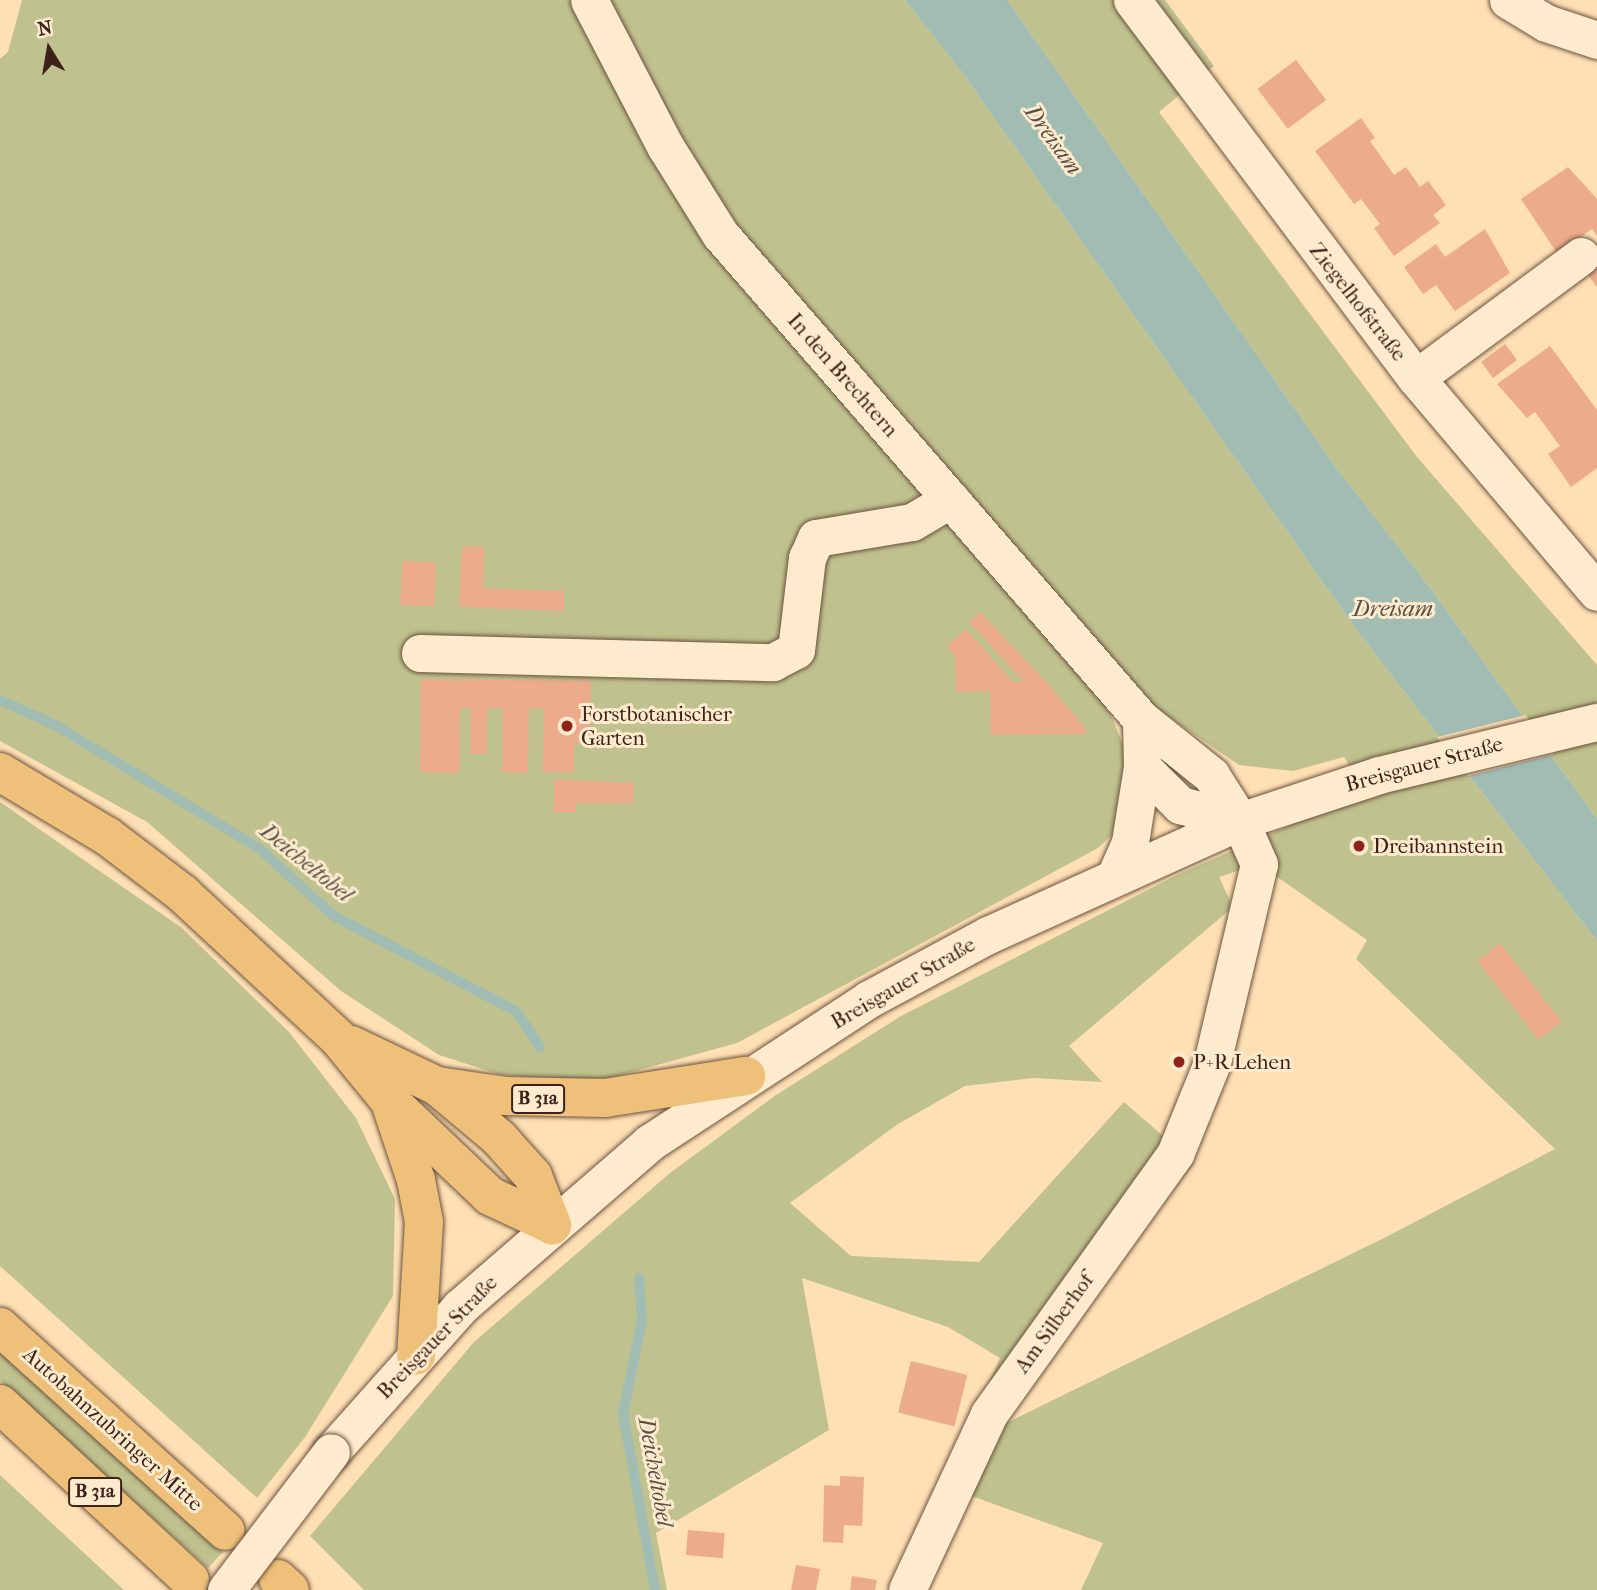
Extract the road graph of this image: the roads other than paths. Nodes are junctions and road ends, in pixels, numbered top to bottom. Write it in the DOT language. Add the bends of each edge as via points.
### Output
graph roads {
  1 [pos="589,0"];
  2 [pos="1132,0"];
  3 [pos="1508,0"];
  4 [pos="1597,40"];
  5 [pos="1581,256"];
  6 [pos="1416,378"];
  7 [pos="951,499"];
  8 [pos="1597,592"];
  9 [pos="420,653"];
  10 [pos="1140,719"];
  11 [pos="1597,722"];
  12 [pos="1142,767"];
  13 [pos="0,772"];
  14 [pos="1240,821"];
  15 [pos="1116,874"];
  16 [pos="339,1040"];
  17 [pos="746,1076"];
  18 [pos="437,1086"];
  19 [pos="389,1100"];
  20 [pos="552,1225"];
  21 [pos="0,1326"];
  22 [pos="416,1356"];
  23 [pos="0,1404"];
  24 [pos="226,1531"];
  25 [pos="190,1580"];
  26 [pos="226,1590"];
  27 [pos="907,1590"];
  1 -- 7 [label="street, In den Brechtern" via="665,146 720,234"];
  2 -- 6 [label="street, Ziegelhofstraße"];
  3 -- 4 [label="street" via="1546,23"];
  5 -- 6 [label="street"];
  6 -- 8 [label="street, Ziegelhofstraße"];
  7 -- 9 [label="street" via="912,522 816,538 807,558 796,650 773,662"];
  7 -- 10 [label="street, In den Brechtern"];
  10 -- 12 [label="street"];
  10 -- 14 [label="street, In den Brechtern" via="1211,775"];
  11 -- 14 [label="street, Breisgauer Straße" via="1500,742"];
  12 -- 14 [label="street" via="1180,805"];
  12 -- 15 [label="street" via="1130,842"];
  13 -- 16 [label="highway, B 31a" via="107,836 183,894"];
  14 -- 15 [label="street, Breisgauer Straße"];
  14 -- 27 [label="street, Am Silberhof" via="1259,864 1212,1063 1175,1154 989,1414"];
  15 -- 17 [label="street, Breisgauer Straße" via="988,934 869,999"];
  16 -- 18 [label="highway, B 31a"];
  16 -- 19 [label="highway, B 31a"];
  17 -- 18 [label="highway, B 31a" via="569,1100"];
  17 -- 20 [label="street, Breisgauer Straße" via="649,1143"];
  18 -- 20 [label="highway, B 31a" via="499,1138 533,1176"];
  19 -- 20 [label="highway, B 31a" via="490,1196"];
  19 -- 22 [label="highway, B 31a" via="416,1180 424,1222"];
  20 -- 22 [label="street, Breisgauer Straße" via="460,1307"];
  21 -- 24 [label="highway, Autobahnzubringer Mitte / B 31a"];
  22 -- 26 [label="street, Breisgauer Straße, bridge" via="331,1452"];
  23 -- 25 [label="highway, B 31a"];
}
